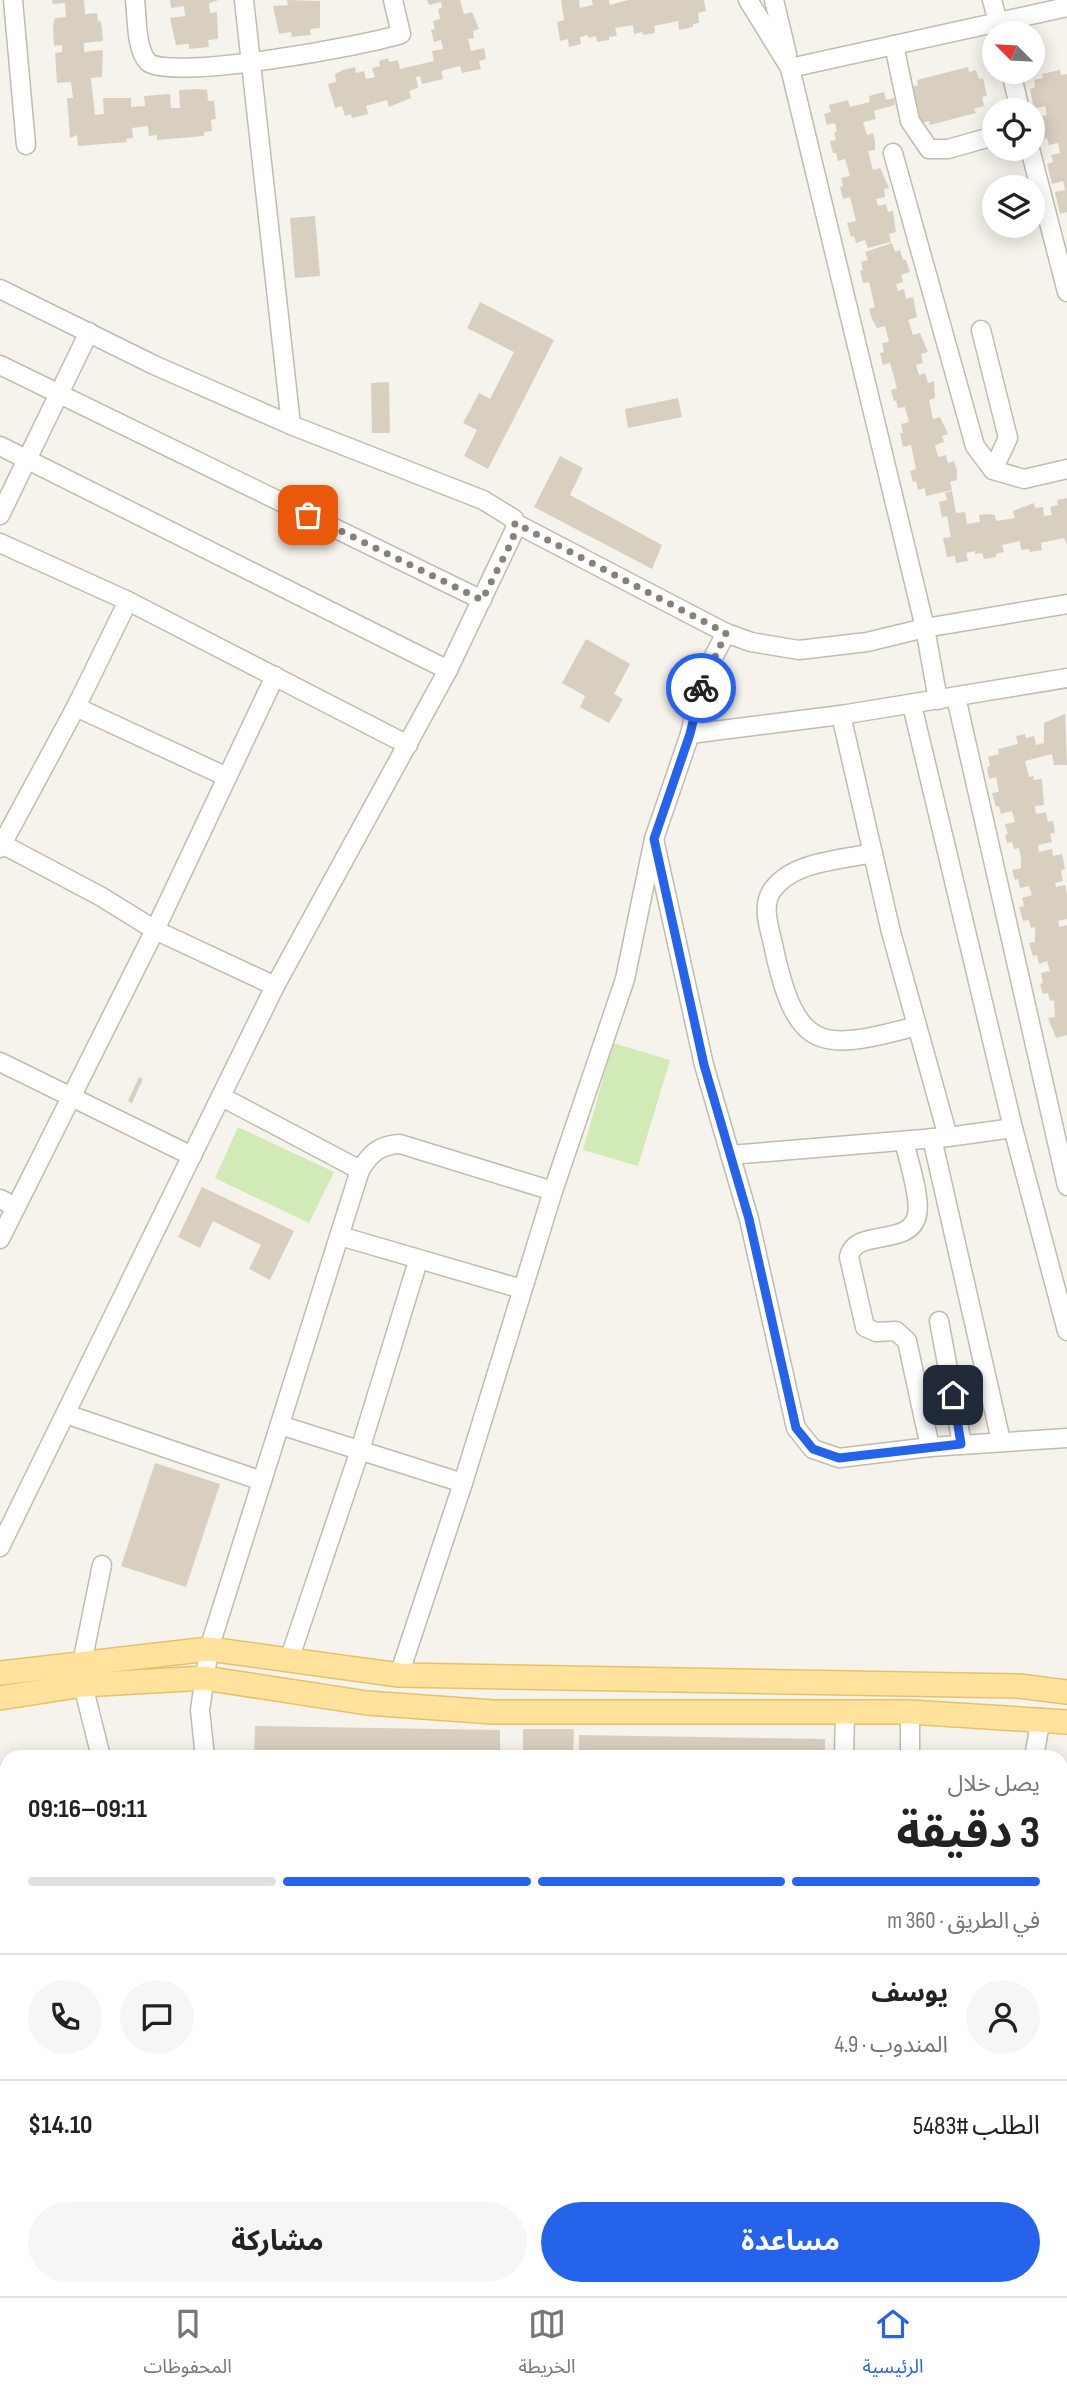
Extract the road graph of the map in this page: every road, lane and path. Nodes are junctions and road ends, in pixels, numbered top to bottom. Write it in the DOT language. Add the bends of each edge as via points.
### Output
graph roads {
  1 [pos="13,0"];
  2 [pos="135,0"];
  3 [pos="244,0"];
  4 [pos="393,0"];
  5 [pos="748,0"];
  6 [pos="774,0"];
  7 [pos="992,0"];
  8 [pos="1067,6"];
  9 [pos="997,21"];
  10 [pos="1018,21"];
  11 [pos="982,30"];
  12 [pos="894,45"];
  13 [pos="250,62"];
  14 [pos="790,68"];
  15 [pos="982,139"];
  16 [pos="26,145"];
  17 [pos="893,153"];
  18 [pos="1033,161"];
  19 [pos="0,289"];
  20 [pos="1067,292"];
  21 [pos="981,330"];
  22 [pos="89,332"];
  23 [pos="0,365"];
  24 [pos="58,393"];
  25 [pos="291,425"];
  26 [pos="0,446"];
  27 [pos="26,458"];
  28 [pos="1067,469"];
  29 [pos="993,470"];
  30 [pos="0,515"];
  31 [pos="515,523"];
  32 [pos="0,543"];
  33 [pos="482,600"];
  34 [pos="128,601"];
  35 [pos="1067,604"];
  36 [pos="925,628"];
  37 [pos="726,633"];
  38 [pos="448,670"];
  39 [pos="275,676"];
  40 [pos="1067,678"];
  41 [pos="947,699"];
  42 [pos="912,705"];
  43 [pos="76,707"];
  44 [pos="841,715"];
  45 [pos="690,734"];
  46 [pos="408,745"];
  47 [pos="227,777"];
  48 [pos="654,839"];
  49 [pos="1,845"];
  50 [pos="873,853"];
  51 [pos="155,930"];
  52 [pos="275,986"];
  53 [pos="917,1026"];
  54 [pos="0,1062"];
  55 [pos="71,1097"];
  56 [pos="222,1097"];
  57 [pos="1059,1121"];
  58 [pos="1013,1128"];
  59 [pos="940,1138"];
  60 [pos="904,1140"];
  61 [pos="730,1155"];
  62 [pos="192,1156"];
  63 [pos="360,1170"];
  64 [pos="1067,1186"];
  65 [pos="553,1191"];
  66 [pos="8,1203"];
  67 [pos="340,1236"];
  68 [pos="0,1239"];
  69 [pos="418,1261"];
  70 [pos="522,1289"];
  71 [pos="939,1321"];
  72 [pos="1067,1331"];
  73 [pos="66,1414"];
  74 [pos="280,1425"];
  75 [pos="1067,1438"];
  76 [pos="1001,1441"];
  77 [pos="961,1444"];
  78 [pos="930,1447"];
  79 [pos="360,1450"];
  80 [pos="262,1481"];
  81 [pos="464,1483"];
  82 [pos="0,1547"];
  83 [pos="102,1565"];
  84 [pos="209,1648"];
  85 [pos="289,1660"];
  86 [pos="0,1673"];
  87 [pos="82,1674"];
  88 [pos="399,1675"];
  89 [pos="204,1678"];
  90 [pos="1067,1692"];
  91 [pos="0,1698"];
  92 [pos="845,1712"];
  93 [pos="910,1712"];
  94 [pos="1041,1718"];
  95 [pos="1067,1722"];
  96 [pos="99,1750"];
  97 [pos="204,1750"];
  98 [pos="844,1750"];
  99 [pos="910,1750"];
  100 [pos="1035,1750"];
  1 -- 16 [label="street"];
  2 -- 13 [label="street" via="140,41 151,64"];
  3 -- 13 [label="street"];
  4 -- 13 [label="street" via="401,34 371,44"];
  5 -- 14 [label="street"];
  6 -- 14 [label="street"];
  7 -- 9 [label="street"];
  8 -- 10 [label="street"];
  11 -- 12 [label="street"];
  12 -- 14 [label="street"];
  12 -- 15 [label="street" via="910,121 929,149"];
  13 -- 25 [label="street"];
  14 -- 36 [label="street"];
  17 -- 29 [label="street" via="975,446"];
  18 -- 20 [label="street"];
  19 -- 22 [label="street"];
  21 -- 29 [label="street" via="1008,438"];
  22 -- 24 [label="street"];
  22 -- 25 [label="street"];
  23 -- 24 [label="street"];
  24 -- 27 [label="street"];
  24 -- 33 [label="street"];
  25 -- 31 [label="street" via="482,500"];
  26 -- 27 [label="street"];
  27 -- 30 [label="street"];
  27 -- 38 [label="street"];
  28 -- 29 [label="street" via="1024,479"];
  31 -- 33 [label="street" via="513,539"];
  31 -- 37 [label="street"];
  32 -- 34 [label="street"];
  33 -- 38 [label="street"];
  34 -- 39 [label="street"];
  34 -- 43 [label="street"];
  35 -- 36 [label="street"];
  36 -- 37 [label="street" via="867,642 799,650"];
  36 -- 41 [label="street"];
  37 -- 45 [label="street" via="703,677"];
  38 -- 46 [label="street"];
  39 -- 46 [label="street"];
  39 -- 47 [label="street"];
  40 -- 41 [label="street"];
  41 -- 42 [label="street"];
  41 -- 57 [label="street"];
  42 -- 44 [label="street"];
  42 -- 58 [label="street"];
  43 -- 47 [label="street"];
  43 -- 49 [label="street"];
  44 -- 45 [label="street"];
  44 -- 50 [label="street"];
  45 -- 48 [label="street"];
  46 -- 52 [label="street"];
  47 -- 51 [label="street"];
  48 -- 61 [label="street" via="704,1065"];
  48 -- 65 [label="street" via="625,979"];
  49 -- 51 [label="street"];
  50 -- 53 [label="street"];
  50 -- 53 [label="street" via="798,869 771,893 766,912 785,996 802,1027 826,1040 851,1041"];
  51 -- 52 [label="street"];
  51 -- 55 [label="street"];
  52 -- 56 [label="street"];
  53 -- 59 [label="street"];
  54 -- 55 [label="street"];
  55 -- 62 [label="street"];
  55 -- 66 [label="street"];
  56 -- 62 [label="street"];
  56 -- 63 [label="street"];
  57 -- 64 [label="street"];
  58 -- 59 [label="street"];
  58 -- 72 [label="street"];
  59 -- 60 [label="street"];
  59 -- 76 [label="street"];
  60 -- 61 [label="street"];
  60 -- 78 [label="street" via="918,1206 916,1218 904,1232 859,1243 849,1258 865,1327 876,1332 896,1331 907,1341"];
  61 -- 78 [label="street" via="803,1440 825,1456 839,1458"];
  62 -- 73 [label="street"];
  63 -- 65 [label="street" via="383,1144 400,1144"];
  63 -- 67 [label="street"];
  65 -- 70 [label="street"];
  66 -- 68 [label="street"];
  67 -- 69 [label="street"];
  67 -- 74 [label="street"];
  69 -- 70 [label="street"];
  69 -- 79 [label="street"];
  70 -- 81 [label="street"];
  71 -- 77 [label="street"];
  73 -- 80 [label="street"];
  73 -- 82 [label="street"];
  74 -- 79 [label="street"];
  74 -- 80 [label="street"];
  75 -- 76 [label="street"];
  76 -- 77 [label="street"];
  77 -- 78 [label="street"];
  79 -- 81 [label="street"];
  79 -- 85 [label="street"];
  80 -- 84 [label="street"];
  81 -- 88 [label="street"];
  83 -- 87 [label="street"];
  84 -- 85 [label="main road"];
  84 -- 87 [label="main road"];
  84 -- 89 [label="street"];
  85 -- 88 [label="main road"];
  86 -- 87 [label="main road"];
  87 -- 89 [label="main road"];
  87 -- 91 [label="main road"];
  87 -- 96 [label="street"];
  88 -- 90 [label="main road" via="1019,1686"];
  89 -- 92 [label="main road" via="441,1710"];
  89 -- 97 [label="street" via="200,1710"];
  92 -- 93 [label="main road"];
  92 -- 98 [label="street"];
  93 -- 94 [label="main road"];
  93 -- 99 [label="street"];
  94 -- 95 [label="main road"];
  94 -- 100 [label="street"];
}
